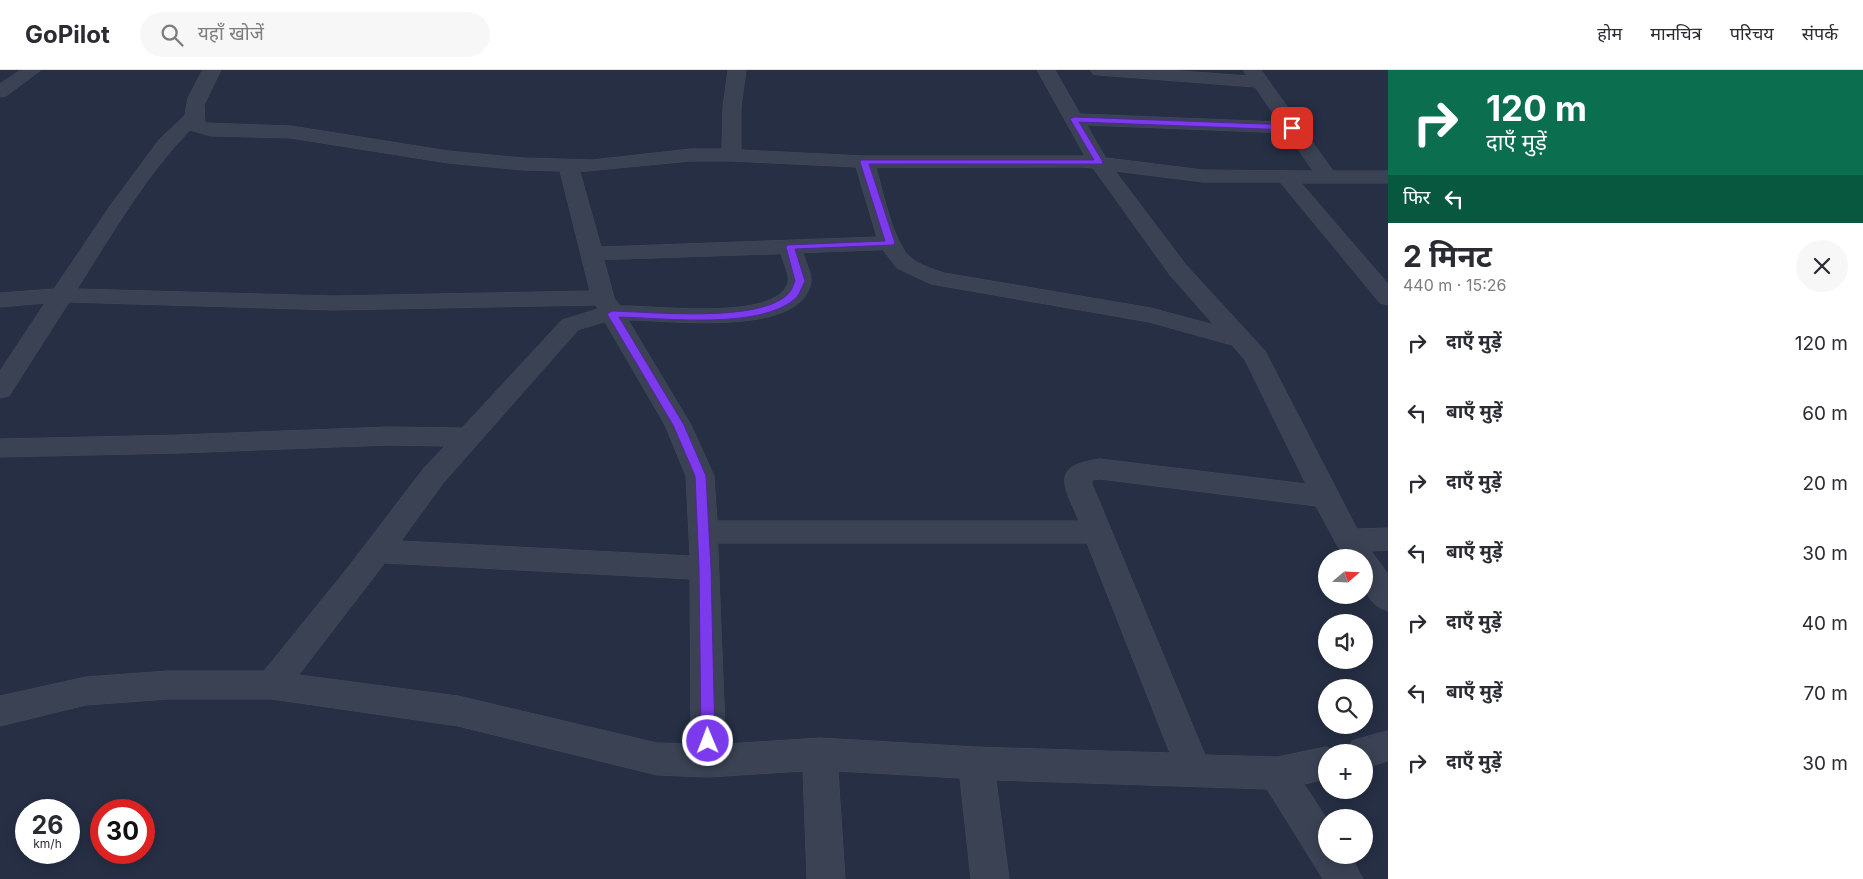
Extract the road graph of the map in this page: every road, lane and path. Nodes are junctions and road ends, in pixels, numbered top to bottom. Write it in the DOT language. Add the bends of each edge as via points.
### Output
graph roads {
  1 [pos="32,70"];
  2 [pos="212,70"];
  3 [pos="737,70"];
  4 [pos="1046,70"];
  5 [pos="1099,70"];
  6 [pos="1256,76"];
  7 [pos="0,92"];
  8 [pos="192,118"];
  9 [pos="1074,119"];
  10 [pos="1292,128"];
  11 [pos="731,155"];
  12 [pos="864,162"];
  13 [pos="1099,162"];
  14 [pos="569,166"];
  15 [pos="1286,177"];
  16 [pos="1327,177"];
  17 [pos="1388,177"];
  18 [pos="890,243"];
  19 [pos="790,247"];
  20 [pos="592,254"];
  21 [pos="62,295"];
  22 [pos="1388,298"];
  23 [pos="0,300"];
  24 [pos="608,306"];
  25 [pos="1240,340"];
  26 [pos="0,390"];
  27 [pos="468,437"];
  28 [pos="0,448"];
  29 [pos="1326,497"];
  30 [pos="703,532"];
  31 [pos="1097,532"];
  32 [pos="1388,539"];
  33 [pos="1354,549"];
  34 [pos="1367,549"];
  35 [pos="376,552"];
  36 [pos="705,568"];
  37 [pos="1373,577"];
  38 [pos="1388,599"];
  39 [pos="272,685"];
  40 [pos="0,711"];
  41 [pos="1388,746"];
  42 [pos="1373,750"];
  43 [pos="820,754"];
  44 [pos="708,761"];
  45 [pos="976,762"];
  46 [pos="1318,765"];
  47 [pos="1194,771"];
  48 [pos="1277,773"];
  49 [pos="1318,838"];
  50 [pos="1335,864"];
  51 [pos="826,879"];
  52 [pos="990,879"];
  53 [pos="1344,879"];
  1 -- 7 [label="street"];
  2 -- 8 [label="street" via="192,107"];
  3 -- 11 [label="street"];
  4 -- 9 [label="street"];
  5 -- 6 [label="street"];
  6 -- 10 [label="street"];
  8 -- 14 [label="street" via="197,126 210,130 291,132 448,157"];
  8 -- 21 [label="street" via="166,144 117,210"];
  9 -- 10 [label="street"];
  9 -- 13 [label="street"];
  10 -- 16 [label="street"];
  11 -- 12 [label="street"];
  11 -- 14 [label="street" via="691,155"];
  12 -- 13 [label="street"];
  12 -- 18 [label="street"];
  13 -- 15 [label="street" via="1203,176"];
  13 -- 25 [label="street" via="1178,270"];
  14 -- 20 [label="street"];
  15 -- 16 [label="street"];
  15 -- 22 [label="street"];
  16 -- 17 [label="street"];
  18 -- 19 [label="street"];
  18 -- 25 [label="street" via="901,260 939,279 1151,315"];
  19 -- 20 [label="street"];
  19 -- 24 [label="street" via="800,281 793,295 762,312 731,316"];
  20 -- 24 [label="street"];
  21 -- 23 [label="street"];
  21 -- 24 [label="street" via="333,303"];
  21 -- 26 [label="street"];
  24 -- 27 [label="street" via="570,325"];
  24 -- 30 [label="street" via="678,425 700,476"];
  25 -- 29 [label="street" via="1256,357"];
  27 -- 28 [label="street" via="388,436"];
  27 -- 35 [label="street" via="434,475"];
  29 -- 31 [label="street" via="1100,469 1086,471 1078,476 1078,484"];
  29 -- 33 [label="street"];
  30 -- 31 [label="street"];
  30 -- 36 [label="street"];
  31 -- 47 [label="street"];
  32 -- 34 [label="street"];
  35 -- 36 [label="street"];
  35 -- 39 [label="street"];
  36 -- 44 [label="street"];
  37 -- 38 [label="street"];
  39 -- 40 [label="street" via="168,684 86,691"];
  39 -- 44 [label="street" via="458,711 657,759"];
  41 -- 42 [label="street"];
  43 -- 44 [label="street"];
  43 -- 45 [label="street"];
  43 -- 51 [label="street"];
  45 -- 47 [label="street"];
  45 -- 52 [label="street"];
  46 -- 48 [label="street"];
  47 -- 48 [label="street"];
  48 -- 49 [label="street"];
  50 -- 53 [label="street"];
}
